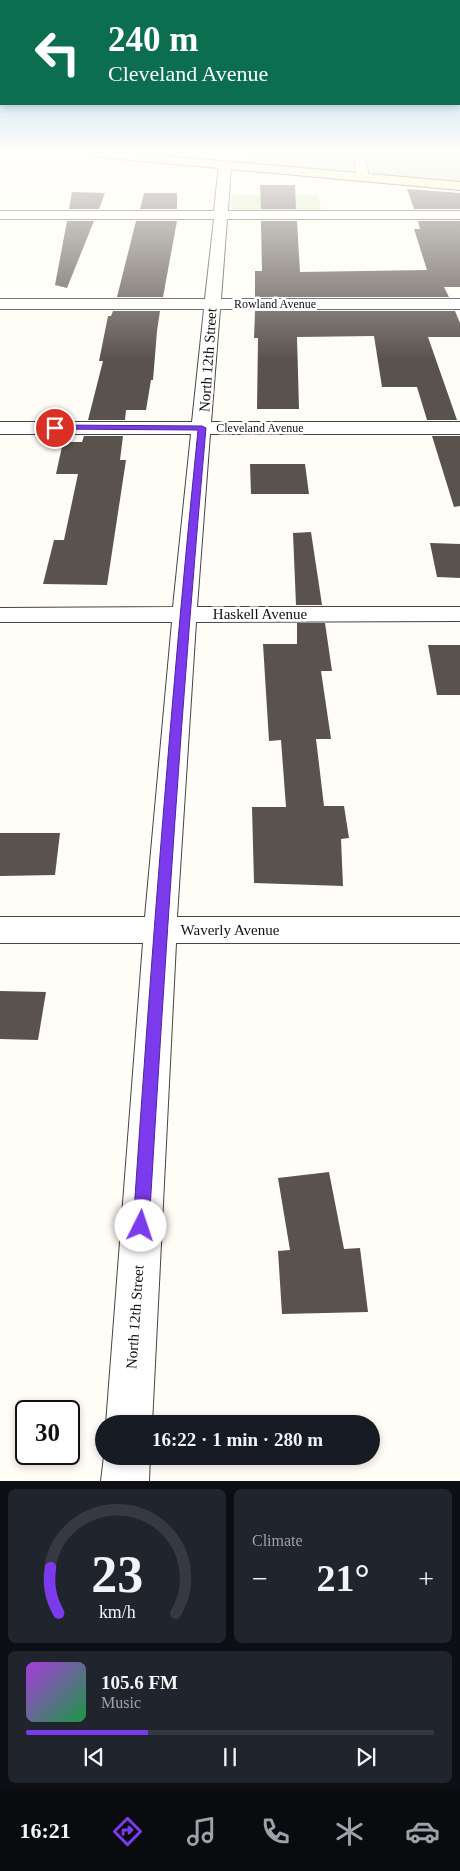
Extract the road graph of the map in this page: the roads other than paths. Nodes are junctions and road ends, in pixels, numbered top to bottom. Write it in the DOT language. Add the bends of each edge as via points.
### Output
graph roads {
  1 [pos="220,222"];
  2 [pos="0,304"];
  3 [pos="212,304"];
  4 [pos="460,304"];
  5 [pos="0,428"];
  6 [pos="202,428"];
  7 [pos="460,428"];
  8 [pos="184,614"];
  9 [pos="460,614"];
  10 [pos="0,615"];
  11 [pos="0,930"];
  12 [pos="159,930"];
  13 [pos="460,930"];
  14 [pos="130,1415"];
  15 [pos="126,1465"];
  16 [pos="125,1481"];
  1 -- 3 [label="street, North 12th Street"];
  2 -- 3 [label="street, Rowland Avenue"];
  3 -- 4 [label="street, Rowland Avenue"];
  3 -- 6 [label="street, North 12th Street"];
  5 -- 6 [label="street, Cleveland Avenue"];
  6 -- 7 [label="street, Cleveland Avenue"];
  6 -- 8 [label="street, North 12th Street"];
  8 -- 9 [label="street, Haskell Avenue"];
  8 -- 10 [label="street, Haskell Avenue"];
  8 -- 12 [label="street, North 12th Street"];
  11 -- 12 [label="street, Waverly Avenue"];
  12 -- 13 [label="street, Waverly Avenue"];
  12 -- 14 [label="street, North 12th Street"];
  15 -- 16 [label="street"];
}
